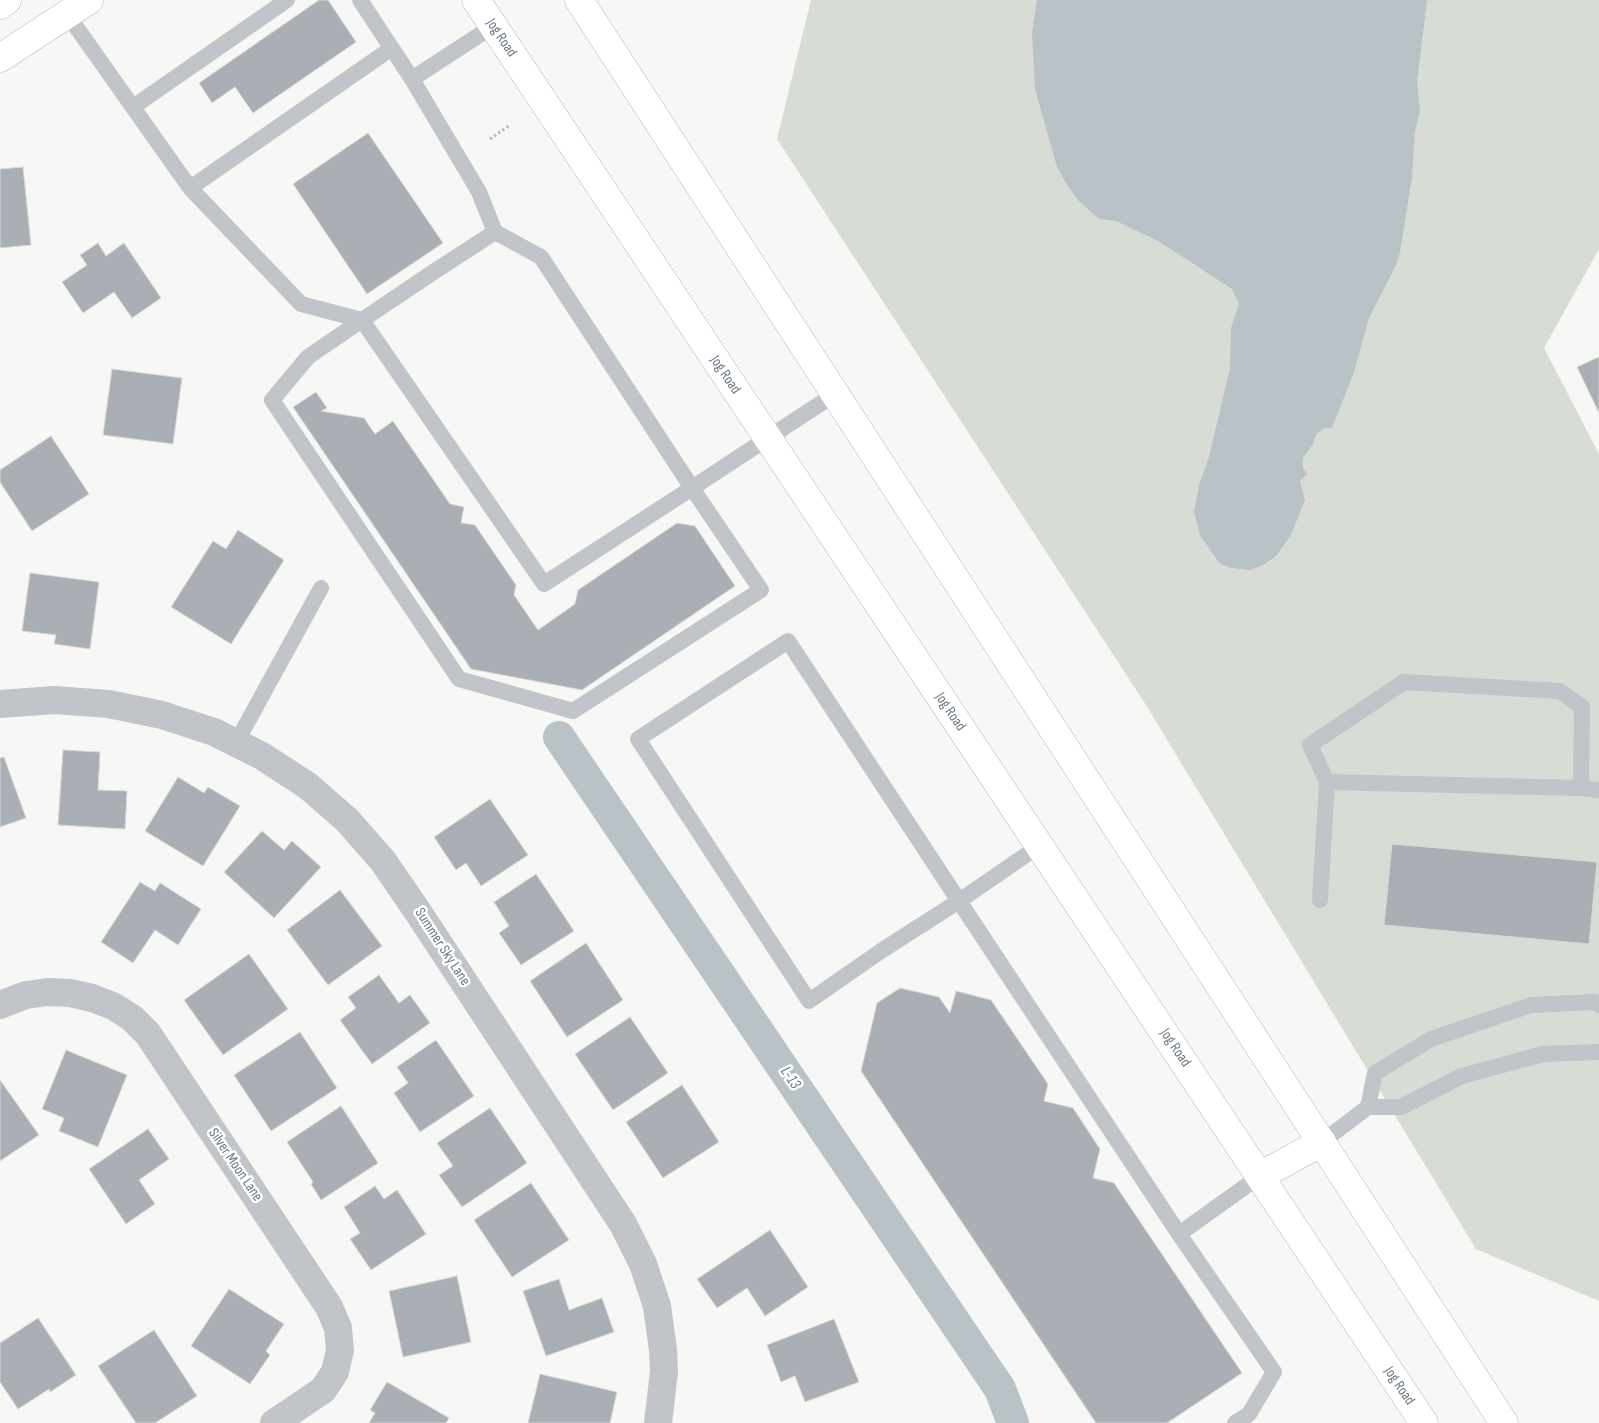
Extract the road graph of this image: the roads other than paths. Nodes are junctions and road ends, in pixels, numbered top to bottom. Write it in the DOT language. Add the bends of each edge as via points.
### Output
graph roads {
  1 [pos="8,0"];
  2 [pos="287,0"];
  3 [pos="360,0"];
  4 [pos="476,0"];
  5 [pos="578,0"];
  6 [pos="0,5"];
  7 [pos="78,7"];
  8 [pos="493,26"];
  9 [pos="392,48"];
  10 [pos="0,58"];
  11 [pos="412,79"];
  12 [pos="133,107"];
  13 [pos="190,188"];
  14 [pos="494,232"];
  15 [pos="362,320"];
  16 [pos="835,394"];
  17 [pos="768,438"];
  18 [pos="692,488"];
  19 [pos="321,588"];
  20 [pos="0,704"];
  21 [pos="236,743"];
  22 [pos="1326,782"];
  23 [pos="1581,788"];
  24 [pos="1599,790"];
  25 [pos="1040,846"];
  26 [pos="1320,900"];
  27 [pos="959,901"];
  28 [pos="0,1005"];
  29 [pos="1599,1005"];
  30 [pos="1599,1052"];
  31 [pos="1368,1107"];
  32 [pos="1322,1142"];
  33 [pos="1260,1176"];
  34 [pos="1179,1234"];
  35 [pos="274,1423"];
  36 [pos="658,1423"];
  37 [pos="1235,1423"];
  38 [pos="1424,1423"];
  39 [pos="1504,1423"];
  1 -- 6 [label="main road"];
  2 -- 12 [label="lane"];
  3 -- 9 [label="lane"];
  4 -- 8 [label="main road, Jog Road"];
  5 -- 16 [label="main road"];
  7 -- 10 [label="main road"];
  7 -- 12 [label="lane"];
  8 -- 11 [label="lane"];
  8 -- 17 [label="main road, Jog Road"];
  9 -- 11 [label="lane"];
  9 -- 13 [label="lane"];
  11 -- 14 [label="lane" via="479,192"];
  12 -- 13 [label="lane"];
  13 -- 15 [label="lane" via="301,304"];
  14 -- 15 [label="lane"];
  14 -- 18 [label="lane" via="541,258"];
  15 -- 18 [label="lane" via="544,584"];
  15 -- 18 [label="lane" via="308,357 272,400 459,679 573,711 761,590"];
  16 -- 17 [label="lane"];
  16 -- 32 [label="main road"];
  17 -- 18 [label="lane"];
  17 -- 25 [label="main road, Jog Road"];
  19 -- 21 [label="lane"];
  20 -- 21 [label="street, Summer Sky Lane" via="54,700 109,704 162,715 214,732"];
  21 -- 36 [label="street, Summer Sky Lane" via="308,786 347,820 383,861 623,1224 643,1264 657,1306 664,1372"];
  22 -- 23 [label="lane"];
  22 -- 23 [label="lane" via="1310,744 1404,682 1560,690 1582,707"];
  22 -- 26 [label="lane"];
  23 -- 24 [label="lane"];
  25 -- 27 [label="lane"];
  25 -- 33 [label="main road, Jog Road"];
  27 -- 27 [label="lane" via="788,641 638,739 809,1001"];
  27 -- 34 [label="lane"];
  28 -- 35 [label="street, Silver Moon Lane" via="26,995 70,993 113,1006 132,1018 148,1034 329,1307 338,1328 340,1350 335,1372 323,1390"];
  29 -- 31 [label="lane" via="1595,1002 1531,1005 1431,1039 1375,1073"];
  30 -- 31 [label="lane" via="1543,1054 1462,1076 1401,1107"];
  31 -- 32 [label="lane"];
  32 -- 33 [label="main road"];
  32 -- 39 [label="main road"];
  33 -- 34 [label="lane"];
  33 -- 38 [label="main road, Jog Road"];
  34 -- 37 [label="lane" via="1274,1372 1249,1414"];
}
